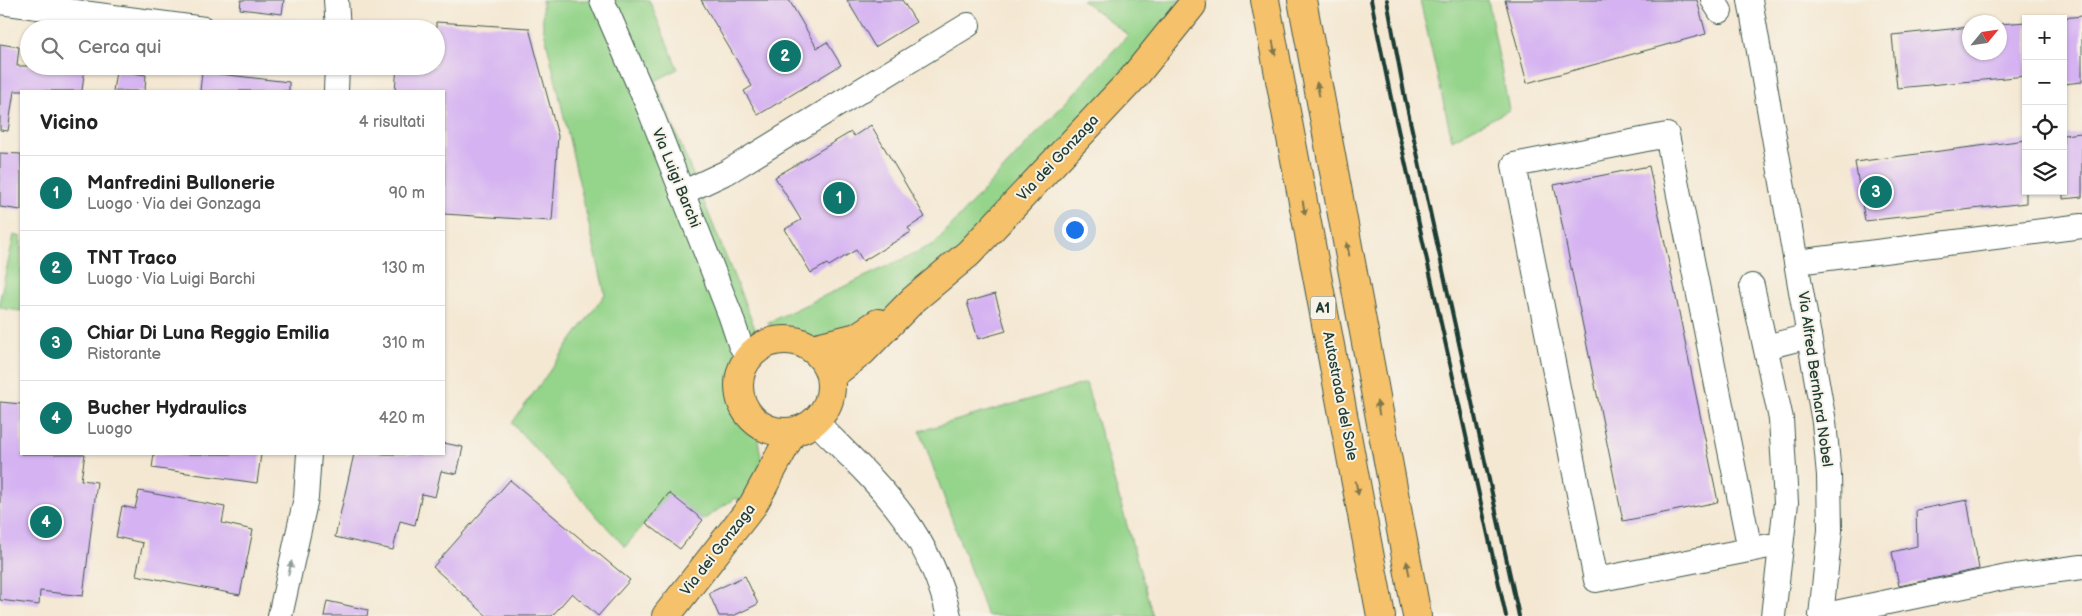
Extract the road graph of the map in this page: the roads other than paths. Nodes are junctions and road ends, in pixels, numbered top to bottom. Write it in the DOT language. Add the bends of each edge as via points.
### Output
graph roads {
  1 [pos="336,0"];
  2 [pos="602,0"];
  3 [pos="1265,0"];
  4 [pos="1302,0"];
  5 [pos="1750,0"];
  6 [pos="0,2"];
  7 [pos="1192,5"];
  8 [pos="136,20"];
  9 [pos="337,20"];
  10 [pos="968,25"];
  11 [pos="337,75"];
  12 [pos="336,90"];
  13 [pos="682,193"];
  14 [pos="2082,226"];
  15 [pos="1797,262"];
  16 [pos="1752,286"];
  17 [pos="913,300"];
  18 [pos="1809,336"];
  19 [pos="1766,347"];
  20 [pos="812,348"];
  21 [pos="748,358"];
  22 [pos="831,376"];
  23 [pos="755,422"];
  24 [pos="804,427"];
  25 [pos="309,455"];
  26 [pos="765,481"];
  27 [pos="1781,548"];
  28 [pos="1750,550"];
  29 [pos="2082,567"];
  30 [pos="280,616"];
  31 [pos="666,616"];
  32 [pos="949,616"];
  33 [pos="1381,616"];
  34 [pos="1417,616"];
  35 [pos="1774,616"];
  36 [pos="1821,616"];
  1 -- 9 [label="street"];
  2 -- 13 [label="street, Via Luigi Barchi"];
  3 -- 33 [label="main road, Autostrada del Sole / A1, one-way"];
  34 -- 4 [label="main road, A1, one-way"];
  5 -- 15 [label="street, Via Alfred Bernhard Nobel"];
  6 -- 8 [label="street"];
  7 -- 17 [label="main road, Via dei Gonzaga" via="1134,77 969,253"];
  10 -- 13 [label="street" via="729,171"];
  11 -- 12 [label="street"];
  13 -- 21 [label="street, Via Luigi Barchi"];
  14 -- 15 [label="street"];
  15 -- 18 [label="street, Via Alfred Bernhard Nobel"];
  16 -- 19 [label="street"];
  17 -- 20 [label="main road, Via dei Gonzaga" via="857,337"];
  17 -- 22 [label="main road, Via dei Gonzaga" via="862,352"];
  18 -- 19 [label="street"];
  18 -- 36 [label="street, Via Alfred Bernhard Nobel" via="1824,422 1829,484 1830,530"];
  19 -- 27 [label="street" via="1781,419 1786,503"];
  20 -- 21 [label="main road" via="796,341 778,340 762,346"];
  20 -- 22 [label="main road"];
  21 -- 23 [label="main road" via="739,379 742,403"];
  22 -- 24 [label="main road, Via dei Gonzaga" via="832,391 827,404"];
  23 -- 24 [label="main road" via="779,433"];
  23 -- 26 [label="main road"];
  24 -- 26 [label="main road, Via dei Gonzaga"];
  24 -- 32 [label="street" via="886,493 930,558"];
  30 -- 25 [label="street, one-way" via="306,498"];
  26 -- 31 [label="main road, Via dei Gonzaga" via="753,506"];
  27 -- 28 [label="street" via="1769,546"];
  27 -- 35 [label="street"];
  28 -- 28 [label="street" via="1596,580 1514,165 1667,135"];
  29 -- 36 [label="street, Via Alfred Bernhard Nobel" via="2007,577"];
}
